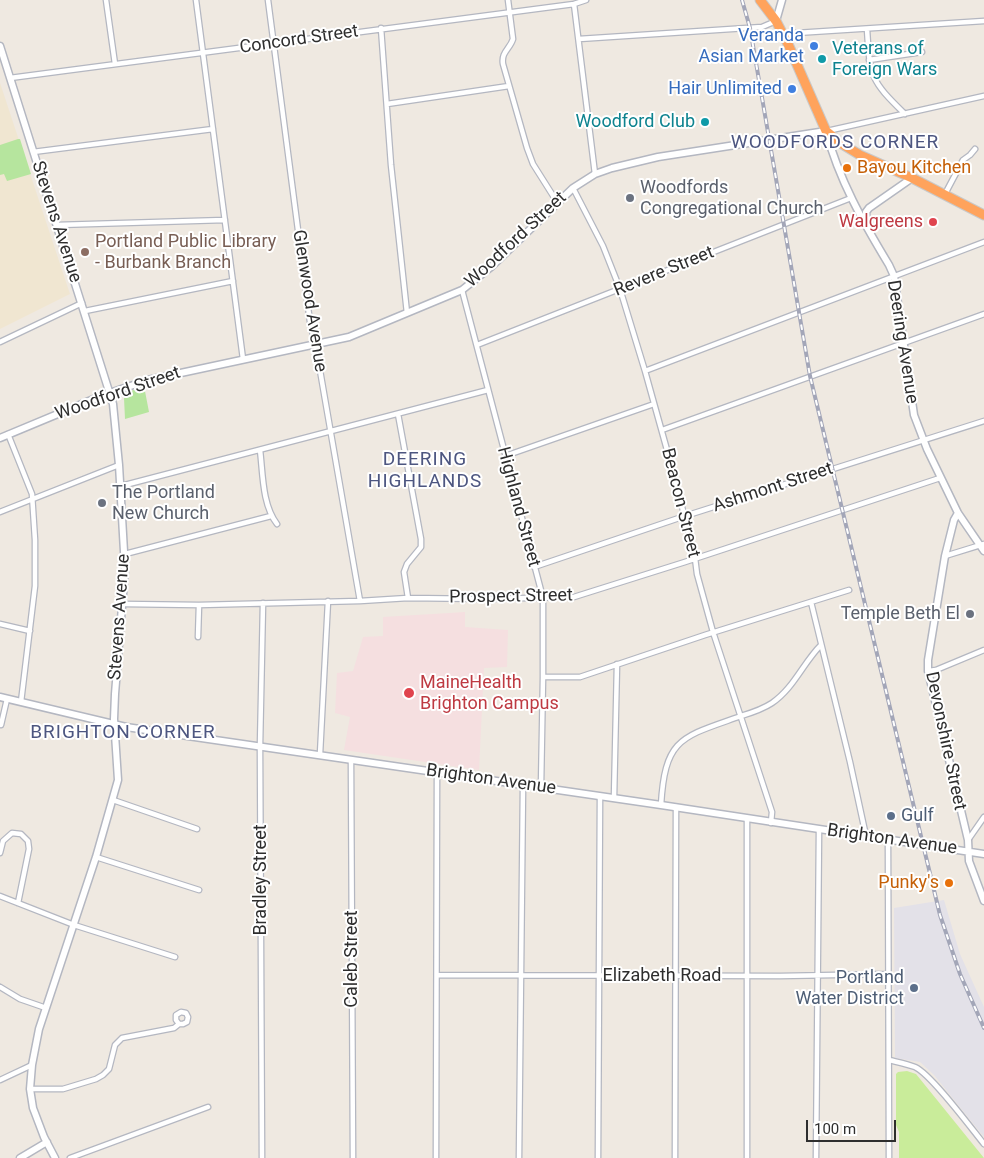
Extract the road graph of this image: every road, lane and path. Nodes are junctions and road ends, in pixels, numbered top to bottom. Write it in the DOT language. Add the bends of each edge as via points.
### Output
graph roads {
  1 [pos="106,0"];
  2 [pos="196,0"];
  3 [pos="268,0"];
  4 [pos="508,0"];
  5 [pos="586,0"];
  6 [pos="760,0"];
  7 [pos="782,0"];
  8 [pos="574,4"];
  9 [pos="509,12"];
  10 [pos="984,20"];
  11 [pos="776,21"];
  12 [pos="381,28"];
  13 [pos="867,29"];
  14 [pos="784,36"];
  15 [pos="579,39"];
  16 [pos="274,44"];
  17 [pos="0,46"];
  18 [pos="203,52"];
  19 [pos="922,52"];
  20 [pos="869,60"];
  21 [pos="115,64"];
  22 [pos="10,78"];
  23 [pos="509,86"];
  24 [pos="984,96"];
  25 [pos="386,104"];
  26 [pos="905,114"];
  27 [pos="213,129"];
  28 [pos="826,131"];
  29 [pos="975,148"];
  30 [pos="33,152"];
  31 [pos="595,174"];
  32 [pos="912,178"];
  33 [pos="573,188"];
  34 [pos="945,194"];
  35 [pos="557,202"];
  36 [pos="852,202"];
  37 [pos="868,208"];
  38 [pos="984,214"];
  39 [pos="225,220"];
  40 [pos="57,225"];
  41 [pos="869,230"];
  42 [pos="984,242"];
  43 [pos="894,276"];
  44 [pos="233,281"];
  45 [pos="620,289"];
  46 [pos="462,290"];
  47 [pos="82,303"];
  48 [pos="84,312"];
  49 [pos="407,313"];
  50 [pos="984,314"];
  51 [pos="0,342"];
  52 [pos="903,343"];
  53 [pos="314,344"];
  54 [pos="477,344"];
  55 [pos="244,359"];
  56 [pos="645,371"];
  57 [pos="488,390"];
  58 [pos="110,393"];
  59 [pos="654,404"];
  60 [pos="398,414"];
  61 [pos="984,421"];
  62 [pos="662,430"];
  63 [pos="331,432"];
  64 [pos="8,434"];
  65 [pos="0,438"];
  66 [pos="924,440"];
  67 [pos="260,450"];
  68 [pos="505,456"];
  69 [pos="119,465"];
  70 [pos="940,478"];
  71 [pos="121,486"];
  72 [pos="33,499"];
  73 [pos="0,512"];
  74 [pos="958,513"];
  75 [pos="271,516"];
  76 [pos="685,516"];
  77 [pos="277,524"];
  78 [pos="983,547"];
  79 [pos="125,554"];
  80 [pos="945,556"];
  81 [pos="695,558"];
  82 [pos="534,567"];
  83 [pos="849,590"];
  84 [pos="408,598"];
  85 [pos="543,598"];
  86 [pos="328,601"];
  87 [pos="360,601"];
  88 [pos="811,602"];
  89 [pos="263,603"];
  90 [pos="124,604"];
  91 [pos="199,605"];
  92 [pos="0,624"];
  93 [pos="30,631"];
  94 [pos="713,632"];
  95 [pos="198,637"];
  96 [pos="821,645"];
  97 [pos="984,650"];
  98 [pos="617,664"];
  99 [pos="928,671"];
  100 [pos="543,677"];
  101 [pos="3,698"];
  102 [pos="21,702"];
  103 [pos="742,716"];
  104 [pos="1,725"];
  105 [pos="115,725"];
  106 [pos="260,746"];
  107 [pos="320,754"];
  108 [pos="351,760"];
  109 [pos="437,772"];
  110 [pos="523,785"];
  111 [pos="541,788"];
  112 [pos="600,796"];
  113 [pos="614,798"];
  114 [pos="113,800"];
  115 [pos="661,805"];
  116 [pos="676,807"];
  117 [pos="984,817"];
  118 [pos="747,819"];
  119 [pos="771,823"];
  120 [pos="197,829"];
  121 [pos="819,830"];
  122 [pos="866,836"];
  123 [pos="888,840"];
  124 [pos="968,840"];
  125 [pos="968,851"];
  126 [pos="0,853"];
  127 [pos="984,854"];
  128 [pos="96,857"];
  129 [pos="199,890"];
  130 [pos="0,896"];
  131 [pos="984,901"];
  132 [pos="18,903"];
  133 [pos="74,924"];
  134 [pos="175,957"];
  135 [pos="888,974"];
  136 [pos="436,975"];
  137 [pos="520,975"];
  138 [pos="599,976"];
  139 [pos="676,976"];
  140 [pos="748,976"];
  141 [pos="818,976"];
  142 [pos="0,987"];
  143 [pos="46,1008"];
  144 [pos="179,1024"];
  145 [pos="889,1060"];
  146 [pos="32,1065"];
  147 [pos="0,1080"];
  148 [pos="30,1089"];
  149 [pos="208,1107"];
  150 [pos="47,1142"];
  151 [pos="984,1144"];
  152 [pos="20,1158"];
  153 [pos="55,1158"];
  154 [pos="70,1158"];
  155 [pos="262,1158"];
  156 [pos="353,1158"];
  157 [pos="436,1158"];
  158 [pos="519,1158"];
  159 [pos="598,1158"];
  160 [pos="675,1158"];
  161 [pos="747,1158"];
  162 [pos="816,1158"];
  163 [pos="889,1158"];
  1 -- 21 [label="street"];
  2 -- 18 [label="street"];
  3 -- 16 [label="street, Glenwood Avenue"];
  4 -- 9 [label="street"];
  5 -- 8 [label="street, Concord Street"];
  6 -- 11 [label="highway"];
  7 -- 11 [label="main road"];
  8 -- 9 [label="street, Concord Street"];
  8 -- 15 [label="street"];
  9 -- 12 [label="street, Concord Street"];
  9 -- 23 [label="street" via="513,39 502,58"];
  10 -- 13 [label="street"];
  11 -- 14 [label="highway"];
  11 -- 15 [label="street" via="762,27"];
  12 -- 16 [label="street, Concord Street"];
  12 -- 25 [label="street"];
  13 -- 14 [label="street"];
  13 -- 20 [label="street"];
  14 -- 28 [label="highway"];
  15 -- 31 [label="street"];
  16 -- 18 [label="street, Concord Street"];
  16 -- 53 [label="street, Glenwood Avenue"];
  17 -- 22 [label="main road, Stevens Avenue"];
  18 -- 21 [label="street, Concord Street"];
  18 -- 27 [label="street"];
  19 -- 20 [label="street"];
  20 -- 26 [label="street" via="879,88"];
  21 -- 22 [label="street, Concord Street"];
  22 -- 30 [label="main road, Stevens Avenue"];
  23 -- 25 [label="street"];
  23 -- 35 [label="street" via="533,164"];
  24 -- 26 [label="street, Woodford Street"];
  25 -- 49 [label="street"];
  26 -- 28 [label="street, Woodford Street"];
  27 -- 30 [label="street"];
  27 -- 39 [label="street"];
  28 -- 31 [label="main road, Woodford Street" via="672,154"];
  28 -- 32 [label="highway" via="860,155"];
  28 -- 36 [label="main road, Deering Avenue"];
  29 -- 34 [label="street" via="963,160"];
  30 -- 40 [label="main road, Stevens Avenue"];
  31 -- 33 [label="main road, Woodford Street"];
  32 -- 34 [label="highway"];
  32 -- 37 [label="main road"];
  33 -- 35 [label="main road, Woodford Street"];
  33 -- 45 [label="street, Beacon Street" via="603,246"];
  34 -- 38 [label="highway"];
  35 -- 46 [label="main road, Woodford Street" via="491,267"];
  36 -- 37 [label="main road"];
  36 -- 41 [label="main road, Deering Avenue"];
  36 -- 45 [label="street, Revere Street"];
  37 -- 41 [label="main road"];
  39 -- 40 [label="street"];
  39 -- 44 [label="street"];
  40 -- 47 [label="main road, Stevens Avenue"];
  41 -- 43 [label="main road, Deering Avenue"];
  42 -- 43 [label="street"];
  43 -- 52 [label="main road, Deering Avenue"];
  43 -- 56 [label="street"];
  44 -- 48 [label="street"];
  44 -- 55 [label="street"];
  45 -- 54 [label="street, Revere Street"];
  45 -- 56 [label="street, Beacon Street"];
  46 -- 49 [label="main road, Woodford Street"];
  46 -- 54 [label="street, Highland Street"];
  47 -- 48 [label="main road, Stevens Avenue"];
  47 -- 51 [label="street"];
  48 -- 58 [label="main road, Stevens Avenue"];
  49 -- 53 [label="main road, Woodford Street" via="349,336"];
  50 -- 52 [label="street"];
  52 -- 62 [label="street"];
  52 -- 66 [label="main road, Deering Avenue" via="912,408"];
  53 -- 55 [label="main road, Woodford Street"];
  53 -- 63 [label="street, Glenwood Avenue"];
  54 -- 57 [label="street, Highland Street"];
  55 -- 58 [label="main road, Woodford Street" via="171,374"];
  56 -- 59 [label="street, Beacon Street"];
  57 -- 60 [label="street"];
  57 -- 68 [label="street, Highland Street"];
  58 -- 64 [label="main road, Woodford Street"];
  58 -- 69 [label="main road, Stevens Avenue"];
  59 -- 62 [label="street, Beacon Street"];
  59 -- 68 [label="street"];
  60 -- 63 [label="street"];
  60 -- 84 [label="street" via="421,538 421,547 404,572"];
  61 -- 66 [label="street, Ashmont Street"];
  62 -- 76 [label="street, Beacon Street"];
  63 -- 67 [label="street"];
  63 -- 87 [label="street, Glenwood Avenue"];
  64 -- 65 [label="main road, Woodford Street"];
  64 -- 72 [label="street"];
  66 -- 70 [label="main road, Deering Avenue"];
  66 -- 76 [label="street, Ashmont Street"];
  67 -- 71 [label="street"];
  67 -- 75 [label="street"];
  68 -- 82 [label="street, Highland Street"];
  69 -- 71 [label="main road, Stevens Avenue"];
  69 -- 72 [label="street"];
  70 -- 74 [label="main road, Deering Avenue"];
  70 -- 81 [label="street, Prospect Street"];
  71 -- 79 [label="main road, Stevens Avenue"];
  72 -- 73 [label="street"];
  72 -- 93 [label="street" via="36,566"];
  74 -- 78 [label="main road, Deering Avenue"];
  74 -- 80 [label="main road, Devonshire Street"];
  75 -- 77 [label="street"];
  75 -- 79 [label="street"];
  76 -- 81 [label="street, Beacon Street"];
  76 -- 82 [label="street, Ashmont Street"];
  78 -- 80 [label="street"];
  79 -- 90 [label="main road, Stevens Avenue"];
  80 -- 99 [label="main road, Devonshire Street"];
  81 -- 85 [label="street, Prospect Street" via="581,595"];
  81 -- 94 [label="street, Beacon Street"];
  82 -- 85 [label="street, Highland Street"];
  83 -- 88 [label="street"];
  84 -- 85 [label="street, Prospect Street"];
  84 -- 87 [label="street, Prospect Street"];
  85 -- 100 [label="street, Highland Street"];
  86 -- 87 [label="street, Prospect Street"];
  86 -- 89 [label="street, Prospect Street"];
  86 -- 107 [label="street"];
  88 -- 94 [label="street"];
  88 -- 96 [label="street"];
  89 -- 91 [label="street, Prospect Street"];
  89 -- 106 [label="street, Bradley Street"];
  90 -- 91 [label="street, Prospect Street"];
  90 -- 105 [label="main road, Stevens Avenue"];
  91 -- 95 [label="street"];
  92 -- 93 [label="street"];
  93 -- 102 [label="street"];
  94 -- 98 [label="street"];
  94 -- 103 [label="street, Beacon Street"];
  96 -- 103 [label="street" via="780,696"];
  96 -- 122 [label="street"];
  97 -- 99 [label="street"];
  98 -- 100 [label="street" via="580,677"];
  98 -- 113 [label="street"];
  99 -- 124 [label="main road, Devonshire Street"];
  100 -- 111 [label="street, Highland Street"];
  101 -- 102 [label="main road, Brighton Avenue"];
  101 -- 104 [label="street"];
  102 -- 105 [label="main road, Brighton Avenue"];
  103 -- 115 [label="street" via="697,732 675,747 666,763"];
  103 -- 119 [label="street, Beacon Street" via="772,812"];
  105 -- 106 [label="main road, Brighton Avenue"];
  105 -- 114 [label="main road, Stevens Avenue" via="118,780"];
  106 -- 107 [label="main road, Brighton Avenue"];
  106 -- 155 [label="street, Bradley Street"];
  107 -- 108 [label="main road, Brighton Avenue"];
  108 -- 109 [label="main road, Brighton Avenue"];
  108 -- 156 [label="street, Caleb Street"];
  109 -- 110 [label="main road, Brighton Avenue"];
  109 -- 136 [label="street"];
  110 -- 111 [label="main road, Brighton Avenue"];
  110 -- 137 [label="street"];
  111 -- 112 [label="main road, Brighton Avenue"];
  112 -- 113 [label="main road, Brighton Avenue"];
  112 -- 138 [label="street"];
  113 -- 115 [label="main road, Brighton Avenue"];
  114 -- 120 [label="street"];
  114 -- 128 [label="main road, Stevens Avenue"];
  115 -- 116 [label="main road, Brighton Avenue"];
  116 -- 118 [label="main road, Brighton Avenue"];
  116 -- 139 [label="street"];
  117 -- 124 [label="street"];
  118 -- 119 [label="main road, Brighton Avenue"];
  118 -- 140 [label="street"];
  119 -- 121 [label="main road, Brighton Avenue"];
  121 -- 122 [label="main road, Brighton Avenue"];
  121 -- 141 [label="street"];
  122 -- 123 [label="main road, Brighton Avenue"];
  123 -- 125 [label="main road, Brighton Avenue"];
  123 -- 135 [label="street"];
  124 -- 125 [label="main road, Devonshire Street"];
  125 -- 127 [label="main road, Brighton Avenue"];
  125 -- 131 [label="main road, Devonshire Street"];
  126 -- 132 [label="street" via="4,838 12,833 21,834 29,843"];
  128 -- 129 [label="street"];
  128 -- 133 [label="main road, Stevens Avenue"];
  130 -- 132 [label="street"];
  132 -- 133 [label="street"];
  133 -- 134 [label="street"];
  133 -- 143 [label="main road, Stevens Avenue"];
  135 -- 141 [label="street, Elizabeth Road"];
  135 -- 145 [label="street"];
  136 -- 137 [label="street, Elizabeth Road"];
  136 -- 157 [label="street"];
  137 -- 138 [label="street, Elizabeth Road"];
  137 -- 158 [label="street"];
  138 -- 139 [label="street, Elizabeth Road"];
  138 -- 159 [label="street"];
  139 -- 140 [label="street, Elizabeth Road"];
  139 -- 160 [label="street"];
  140 -- 141 [label="street, Elizabeth Road"];
  140 -- 161 [label="street"];
  141 -- 162 [label="street"];
  142 -- 143 [label="street" via="20,999"];
  143 -- 146 [label="main road, Stevens Avenue"];
  144 -- 148 [label="street" via="122,1038 115,1046 108,1069 96,1079 63,1089"];
  145 -- 151 [label="street" via="922,1072"];
  145 -- 163 [label="street"];
  146 -- 147 [label="street"];
  146 -- 148 [label="main road, Stevens Avenue"];
  148 -- 150 [label="main road, Stevens Avenue" via="33,1108"];
  149 -- 154 [label="street"];
  150 -- 152 [label="main road"];
  150 -- 153 [label="main road, Stevens Avenue"];
}
